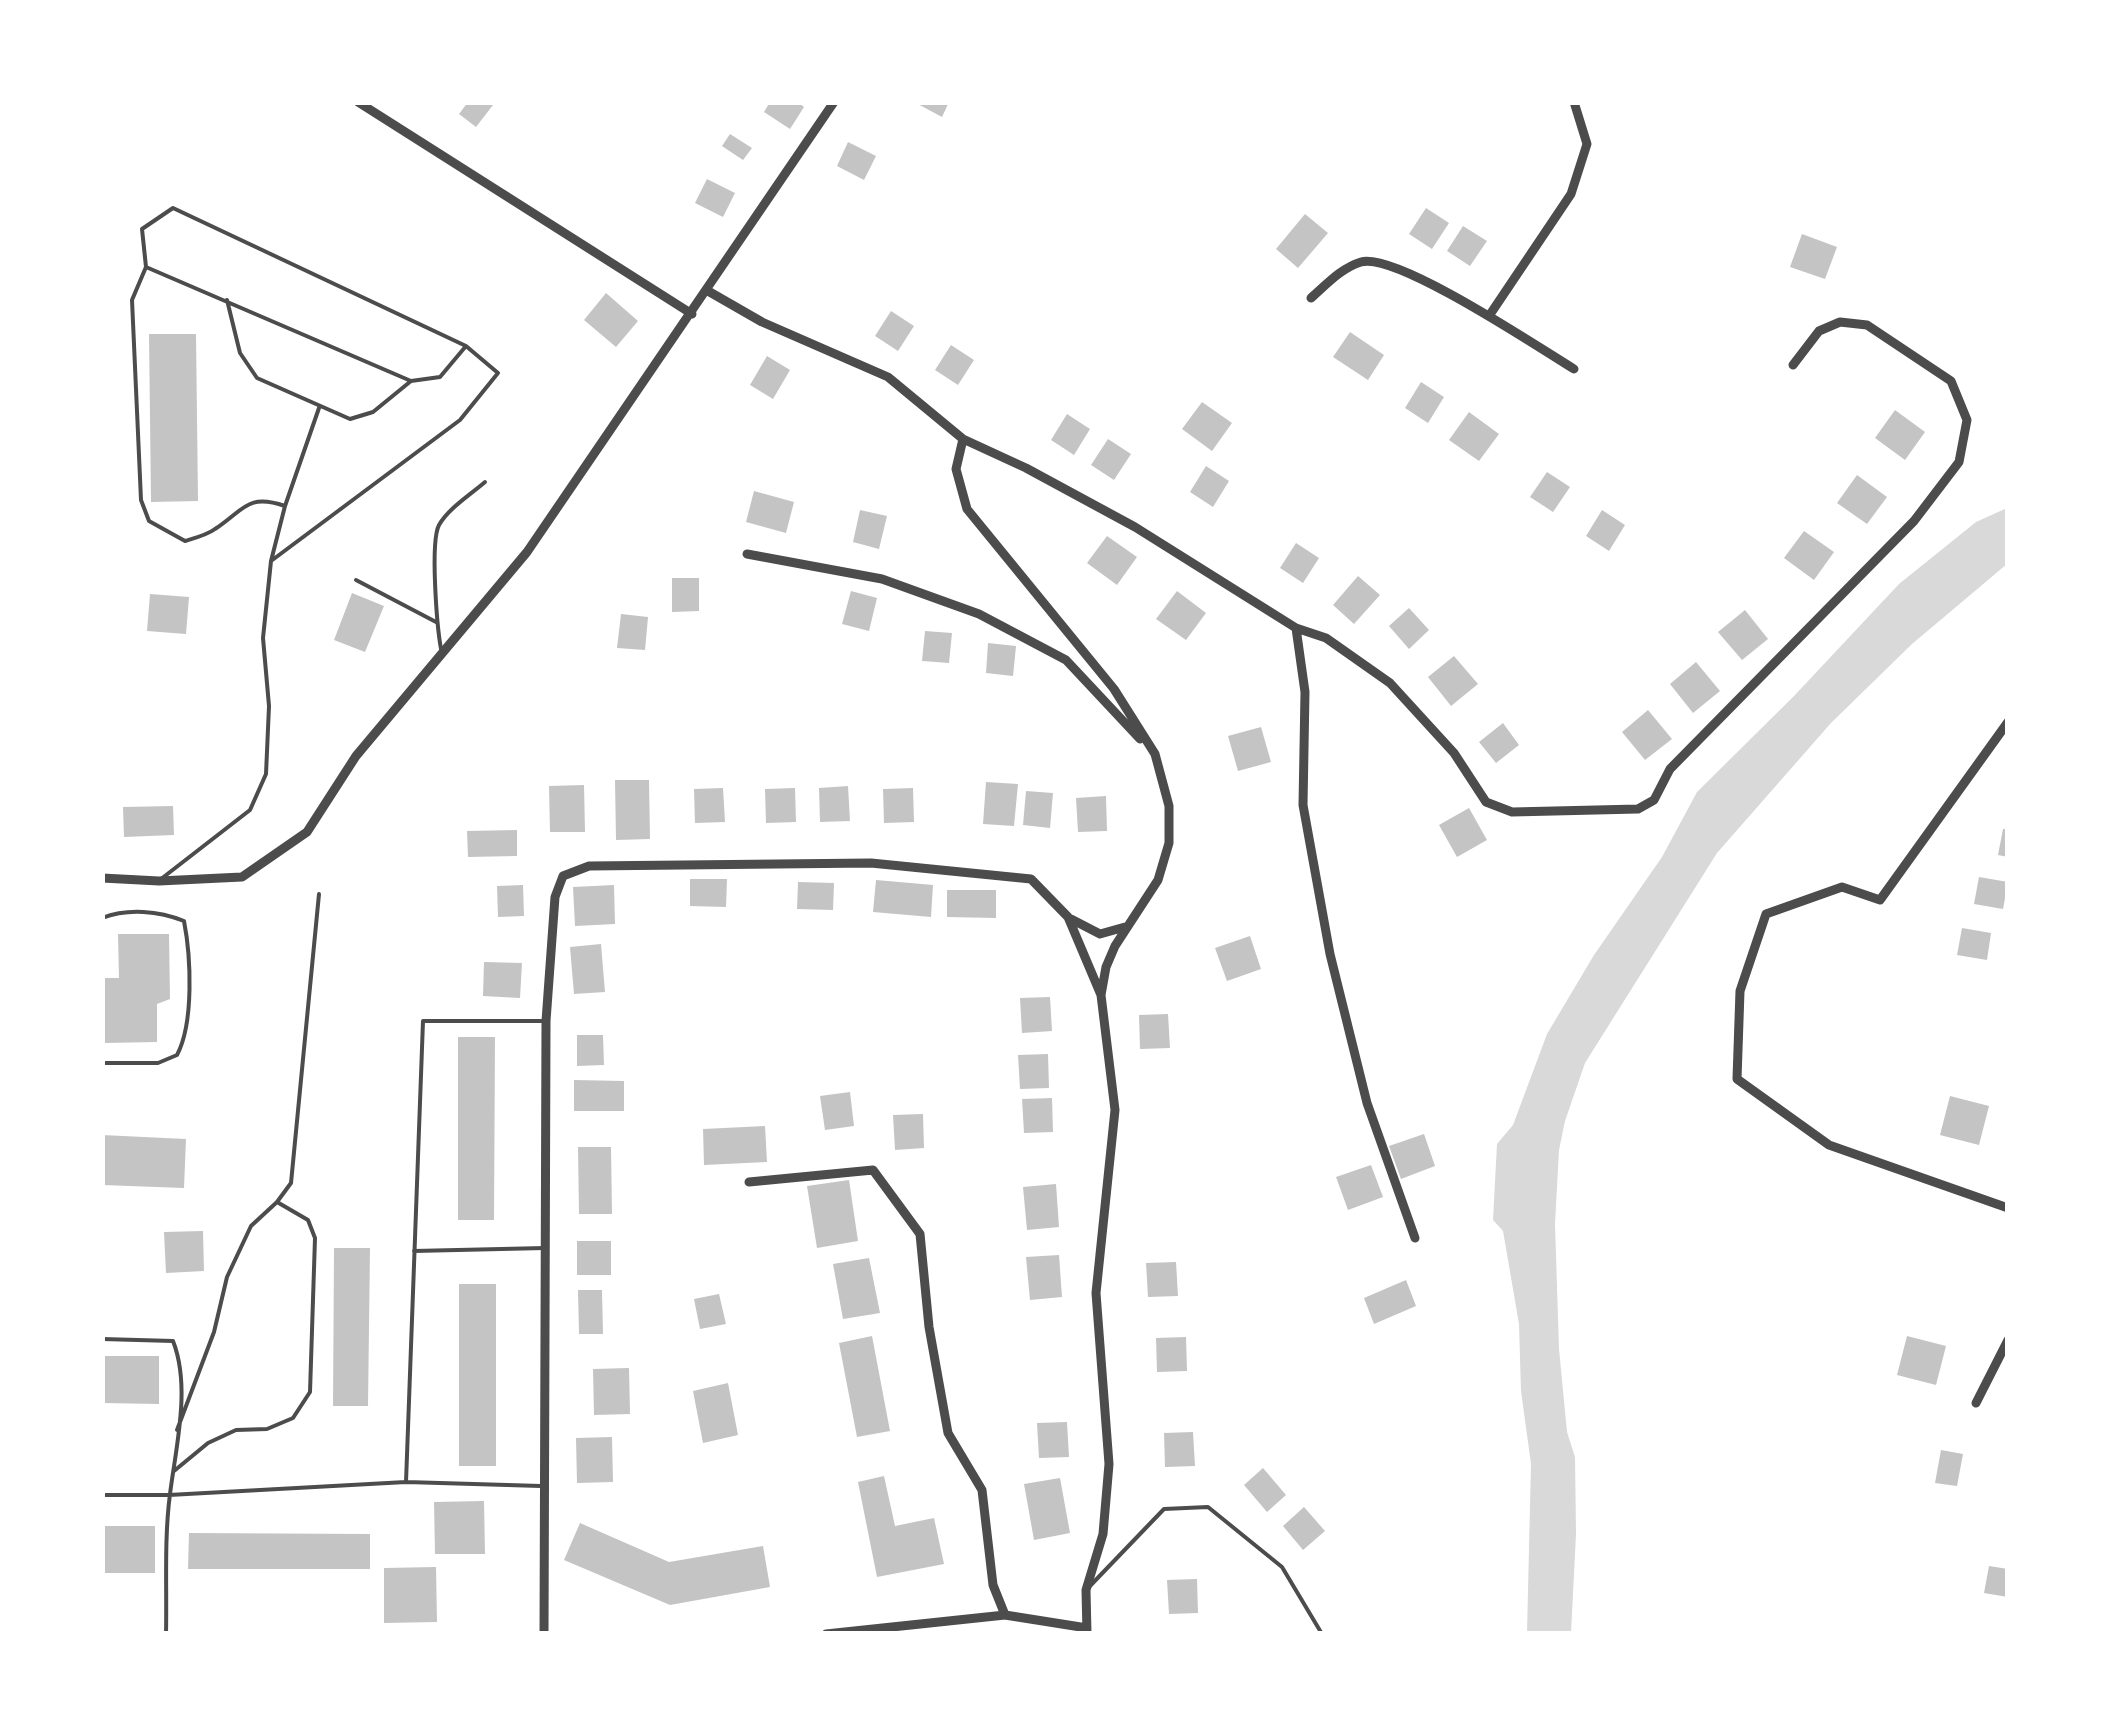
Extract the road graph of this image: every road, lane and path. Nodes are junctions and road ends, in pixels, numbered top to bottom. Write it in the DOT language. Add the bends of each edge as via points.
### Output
graph roads {
  1 [pos="358,102"];
  2 [pos="834,102"];
  3 [pos="1574,102"];
  4 [pos="146,267"];
  5 [pos="708,291"];
  6 [pos="1311,298"];
  7 [pos="227,300"];
  8 [pos="692,314"];
  9 [pos="1490,316"];
  10 [pos="466,346"];
  11 [pos="1793,365"];
  12 [pos="1574,369"];
  13 [pos="411,381"];
  14 [pos="318,408"];
  15 [pos="964,439"];
  16 [pos="485,482"];
  17 [pos="285,506"];
  18 [pos="747,554"];
  19 [pos="271,561"];
  20 [pos="356,580"];
  21 [pos="436,622"];
  22 [pos="1296,628"];
  23 [pos="442,653"];
  24 [pos="2008,722"];
  25 [pos="1155,754"];
  26 [pos="102,878"];
  27 [pos="158,881"];
  28 [pos="319,894"];
  29 [pos="102,918"];
  30 [pos="1068,918"];
  31 [pos="1127,926"];
  32 [pos="1100,995"];
  33 [pos="546,1020"];
  34 [pos="102,1063"];
  35 [pos="749,1182"];
  36 [pos="277,1202"];
  37 [pos="2008,1208"];
  38 [pos="1415,1238"];
  39 [pos="546,1248"];
  40 [pos="414,1251"];
  41 [pos="102,1339"];
  42 [pos="2008,1340"];
  43 [pos="1976,1403"];
  44 [pos="177,1430"];
  45 [pos="174,1471"];
  46 [pos="406,1482"];
  47 [pos="544,1486"];
  48 [pos="102,1495"];
  49 [pos="169,1495"];
  50 [pos="1086,1590"];
  51 [pos="1005,1615"];
  52 [pos="1087,1631"];
  53 [pos="166,1634"];
  54 [pos="544,1634"];
  55 [pos="826,1634"];
  56 [pos="1322,1634"];
  1 -- 8 [label="street"];
  2 -- 5 [label="street"];
  3 -- 9 [label="street" via="1587,144 1571,194"];
  4 -- 7 [label="lane"];
  4 -- 10 [label="lane" via="142,229 173,208"];
  4 -- 17 [label="lane" via="132,300 141,500 149,521 185,541 212,532 245,504"];
  5 -- 8 [label="street"];
  5 -- 15 [label="street" via="888,377"];
  6 -- 9 [label="street" via="1364,261 1389,264"];
  7 -- 13 [label="lane"];
  7 -- 14 [label="lane" via="240,353 257,378"];
  8 -- 23 [label="street" via="527,552"];
  9 -- 12 [label="street"];
  10 -- 13 [label="lane" via="440,377"];
  10 -- 19 [label="lane" via="498,374 460,420"];
  11 -- 22 [label="street" via="1819,330 1840,322 1867,325 1951,381 1967,420 1960,462 1914,520 1670,768 1654,800 1638,809 1512,812 1486,802 1454,754 1390,683 1326,638"];
  13 -- 14 [label="lane" via="373,412 350,420"];
  14 -- 17 [label="lane"];
  15 -- 22 [label="street" via="1135,527"];
  15 -- 25 [label="street" via="956,469 967,509 1114,689"];
  16 -- 21 [label="lane" via="437,528"];
  17 -- 19 [label="lane"];
  18 -- 25 [label="street" via="882,579 979,614 1066,660"];
  19 -- 27 [label="lane" via="263,638 270,706 266,774 250,810"];
  20 -- 21 [label="lane"];
  21 -- 23 [label="lane"];
  22 -- 38 [label="street" via="1305,692 1304,805 1330,954 1367,1102"];
  23 -- 27 [label="street" via="356,756 307,832 242,877"];
  24 -- 37 [label="street" via="1880,900 1842,887 1766,914 1740,991 1737,1079 1828,1145"];
  25 -- 31 [label="street" via="1170,806 1169,842 1158,880"];
  26 -- 27 [label="street"];
  28 -- 36 [label="lane" via="296,1158"];
  29 -- 34 [label="lane" via="117,912 165,914 184,921 188,944 186,1038 177,1056 158,1063"];
  30 -- 31 [label="street" via="1100,934"];
  30 -- 32 [label="street"];
  30 -- 33 [label="street" via="1031,879 956,870 871,863 589,866 563,876 555,897"];
  31 -- 32 [label="street"];
  32 -- 50 [label="street" via="1115,1110 1096,1293 1110,1464 1103,1534"];
  33 -- 39 [label="street"];
  33 -- 40 [label="lane" via="423,1021"];
  35 -- 51 [label="street" via="872,1170 920,1234 948,1432 982,1490 994,1585"];
  36 -- 44 [label="lane" via="250,1226"];
  36 -- 45 [label="lane" via="308,1220 314,1238 310,1392 293,1418 222,1436"];
  39 -- 40 [label="lane"];
  39 -- 47 [label="street"];
  40 -- 46 [label="lane"];
  41 -- 44 [label="lane" via="173,1341 182,1363"];
  42 -- 43 [label="street"];
  44 -- 45 [label="lane"];
  45 -- 49 [label="lane"];
  46 -- 47 [label="lane"];
  46 -- 49 [label="lane"];
  47 -- 54 [label="street"];
  48 -- 49 [label="lane"];
  49 -- 53 [label="lane"];
  50 -- 52 [label="street"];
  50 -- 56 [label="lane" via="1164,1508 1208,1507 1282,1567"];
  51 -- 52 [label="street"];
  51 -- 55 [label="street"];
}
